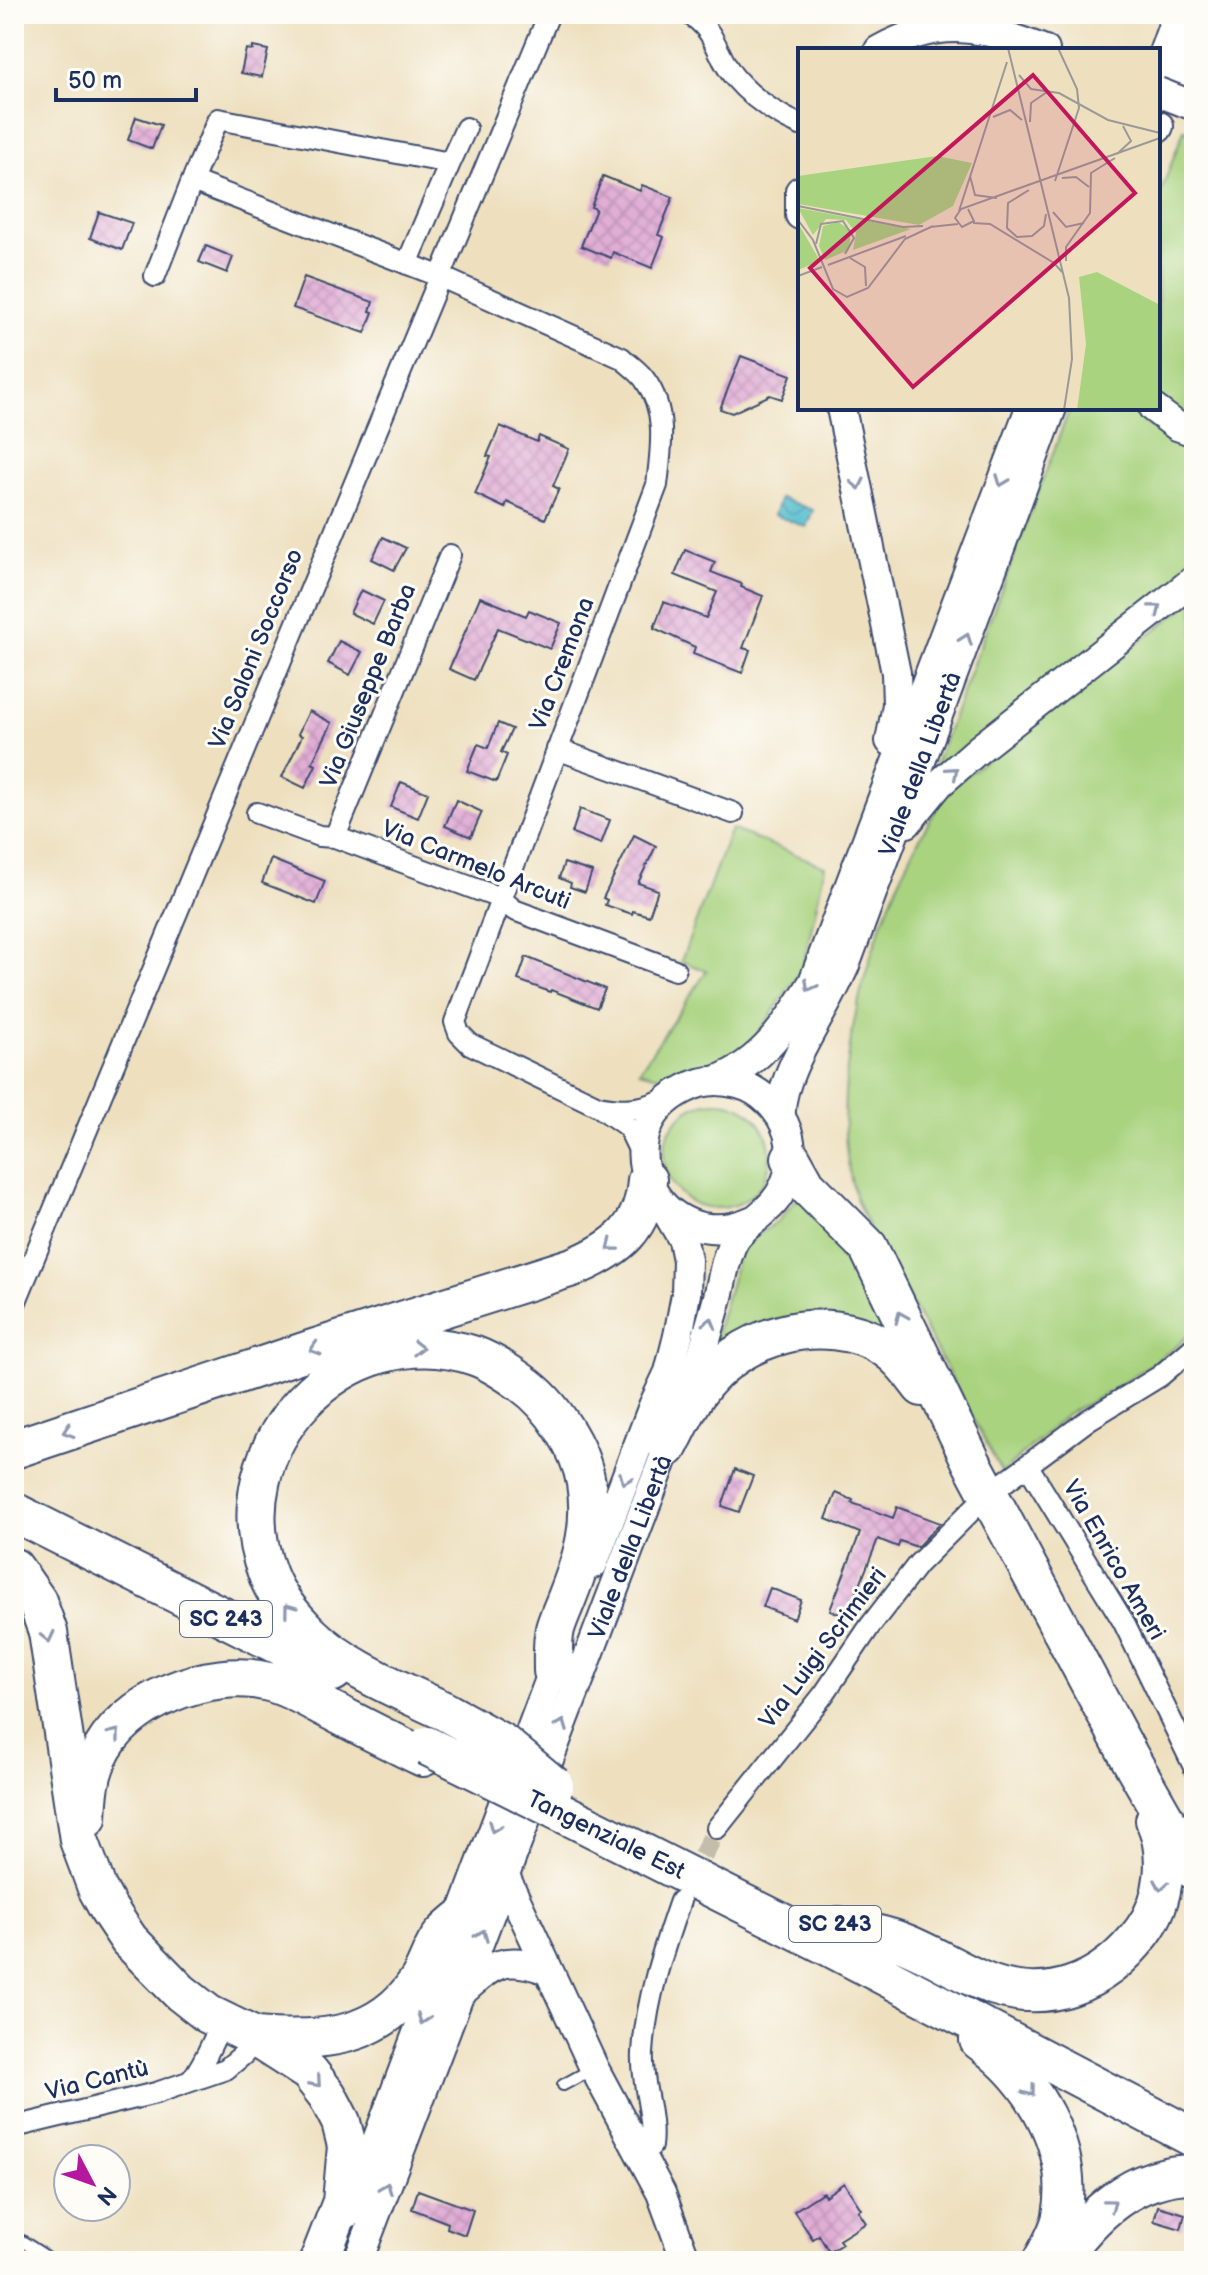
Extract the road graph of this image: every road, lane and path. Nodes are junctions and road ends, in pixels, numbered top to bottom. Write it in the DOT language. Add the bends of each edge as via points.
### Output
graph roads {
  1 [pos="549,14"];
  2 [pos="689,14"];
  3 [pos="1177,14"];
  4 [pos="1194,35"];
  5 [pos="883,48"];
  6 [pos="1040,48"];
  7 [pos="1171,88"];
  8 [pos="798,124"];
  9 [pos="466,128"];
  10 [pos="450,163"];
  11 [pos="192,181"];
  12 [pos="407,264"];
  13 [pos="155,276"];
  14 [pos="439,276"];
  15 [pos="841,410"];
  16 [pos="1029,410"];
  17 [pos="1051,410"];
  18 [pos="1156,410"];
  19 [pos="1194,432"];
  20 [pos="450,555"];
  21 [pos="1194,580"];
  22 [pos="557,749"];
  23 [pos="257,813"];
  24 [pos="733,813"];
  25 [pos="335,837"];
  26 [pos="877,880"];
  27 [pos="500,898"];
  28 [pos="832,934"];
  29 [pos="675,970"];
  30 [pos="715,1081"];
  31 [pos="676,1093"];
  32 [pos="598,1106"];
  33 [pos="781,1116"];
  34 [pos="791,1158"];
  35 [pos="651,1181"];
  36 [pos="753,1220"];
  37 [pos="14,1306"];
  38 [pos="1194,1347"];
  39 [pos="668,1447"];
  40 [pos="14,1449"];
  41 [pos="1028,1466"];
  42 [pos="987,1473"];
  43 [pos="977,1505"];
  44 [pos="14,1512"];
  45 [pos="14,1538"];
  46 [pos="14,1568"];
  47 [pos="553,1671"];
  48 [pos="434,1735"];
  49 [pos="1130,1758"];
  50 [pos="1194,1767"];
  51 [pos="549,1795"];
  52 [pos="717,1828"];
  53 [pos="1194,1870"];
  54 [pos="492,1871"];
  55 [pos="97,1888"];
  56 [pos="680,1901"];
  57 [pos="459,1920"];
  58 [pos="833,1936"];
  59 [pos="547,1970"];
  60 [pos="460,1994"];
  61 [pos="238,2029"];
  62 [pos="594,2068"];
  63 [pos="192,2079"];
  64 [pos="563,2085"];
  65 [pos="1194,2110"];
  66 [pos="14,2127"];
  67 [pos="1194,2138"];
  68 [pos="640,2151"];
  69 [pos="1194,2174"];
  70 [pos="14,2236"];
  71 [pos="53,2261"];
  72 [pos="319,2261"];
  73 [pos="331,2261"];
  74 [pos="358,2261"];
  75 [pos="686,2261"];
  76 [pos="1042,2261"];
  77 [pos="1059,2261"];
  1 -- 14 [label="street, Via Saloni Soccorso"];
  2 -- 8 [label="street" via="708,28 735,78 776,114"];
  3 -- 7 [label="main road"];
  4 -- 7 [label="main road"];
  5 -- 6 [label="main road" via="936,28 968,28"];
  9 -- 10 [label="street"];
  10 -- 11 [label="street" via="218,119"];
  10 -- 12 [label="street"];
  11 -- 12 [label="street, Via Cremona"];
  11 -- 13 [label="street"];
  12 -- 14 [label="street, Via Cremona"];
  14 -- 22 [label="street, Via Cremona" via="622,358 646,380 659,409 663,439 657,485"];
  14 -- 37 [label="street, Via Saloni Soccorso"];
  15 -- 28 [label="main road, one-way" via="896,673 897,705"];
  16 -- 28 [label="main road, Viale della Libertà, one-way"];
  26 -- 17 [label="main road, Viale della Libertà, one-way"];
  18 -- 19 [label="main road"];
  20 -- 25 [label="street, Via Giuseppe Barba"];
  26 -- 21 [label="main road, one-way" via="912,814 939,784 1055,686"];
  22 -- 24 [label="street"];
  22 -- 27 [label="street, Via Cremona"];
  23 -- 25 [label="street, Via Carmelo Arcuti"];
  25 -- 27 [label="street, Via Carmelo Arcuti"];
  26 -- 33 [label="main road, Viale della Libertà" via="841,975 789,1079"];
  27 -- 29 [label="street, Via Carmelo Arcuti" via="514,910"];
  27 -- 32 [label="street, Via Cremona" via="455,1022 459,1033 470,1044"];
  28 -- 30 [label="main road, Viale della Libertà, one-way" via="813,982 782,1030 744,1067"];
  30 -- 31 [label="main road, Viale della Libertà"];
  30 -- 33 [label="main road" via="753,1090"];
  31 -- 32 [label="street, Via Cremona" via="641,1108"];
  31 -- 35 [label="main road" via="646,1132"];
  32 -- 35 [label="street, Via Cremona" via="628,1127"];
  33 -- 34 [label="main road, Viale della Libertà"];
  34 -- 36 [label="main road, Viale della Libertà" via="778,1197"];
  42 -- 34 [label="highway, one-way" via="868,1247 816,1196"];
  35 -- 36 [label="main road" via="680,1219 700,1227 722,1229"];
  35 -- 40 [label="highway, one-way" via="632,1227 612,1248 576,1266"];
  35 -- 47 [label="main road, Viale della Libertà, one-way" via="683,1240 687,1260 678,1336 669,1372"];
  39 -- 36 [label="main road, Viale della Libertà, one-way" via="705,1345 726,1260"];
  38 -- 41 [label="street"];
  39 -- 42 [label="highway" via="698,1391 745,1350 772,1336 835,1329 885,1348 906,1366"];
  54 -- 39 [label="main road, Viale della Libertà, one-way"];
  41 -- 42 [label="street"];
  41 -- 50 [label="street, Via Enrico Ameri" via="1123,1621"];
  42 -- 49 [label="highway"];
  43 -- 52 [label="street, Via Luigi Scrimieri" via="918,1564"];
  44 -- 48 [label="highway, SC 243"];
  45 -- 48 [label="highway, SC 243"];
  46 -- 55 [label="highway, one-way" via="37,1601 48,1632 79,1840"];
  48 -- 47 [label="highway, one-way" via="362,1670 312,1636 286,1608 261,1552 258,1492 267,1456 288,1420 344,1367 408,1347 476,1356 534,1392 555,1417 586,1481 588,1522 585,1552 555,1629"];
  47 -- 54 [label="main road, Viale della Libertà, one-way"];
  48 -- 51 [label="highway, bridge" via="483,1787"];
  48 -- 51 [label="highway, bridge" via="502,1743"];
  55 -- 48 [label="highway, one-way" via="87,1817 89,1784 98,1757 124,1723 152,1700 217,1679 268,1682"];
  49 -- 53 [label="highway"];
  49 -- 58 [label="highway, one-way" via="1160,1830 1163,1880 1149,1924 1112,1966 1092,1979 1049,1991 1005,1988 899,1940"];
  51 -- 58 [label="highway, Tangenziale Est / SC 243, bridge"];
  54 -- 57 [label="main road"];
  54 -- 59 [label="main road"];
  60 -- 54 [label="main road, one-way"];
  55 -- 61 [label="highway" via="152,1966 208,2014"];
  56 -- 68 [label="street" via="656,1971 643,2052 653,2130 651,2146"];
  57 -- 61 [label="highway" via="439,1939 416,1984 395,2008 356,2032 323,2039"];
  57 -- 73 [label="main road, one-way"];
  58 -- 65 [label="highway, Tangenziale Est / SC 243"];
  58 -- 67 [label="highway, Tangenziale Est / SC 243"];
  58 -- 76 [label="highway, one-way" via="872,1982 974,2037 1033,2094 1057,2145 1063,2183 1061,2218"];
  59 -- 60 [label="main road" via="523,1961 503,1963"];
  59 -- 62 [label="main road"];
  74 -- 60 [label="main road, one-way"];
  61 -- 63 [label="street" via="210,2043 206,2061"];
  61 -- 63 [label="street, Via Cantù" via="244,2054 226,2069"];
  61 -- 72 [label="highway, one-way" via="309,2072 341,2122 347,2146 342,2202"];
  62 -- 64 [label="lane"];
  62 -- 68 [label="main road"];
  63 -- 66 [label="street, Via Cantù" via="156,2093"];
  68 -- 75 [label="main road"];
  77 -- 69 [label="highway, one-way" via="1086,2224 1131,2189 1175,2174"];
  70 -- 71 [label="lane"];
}
